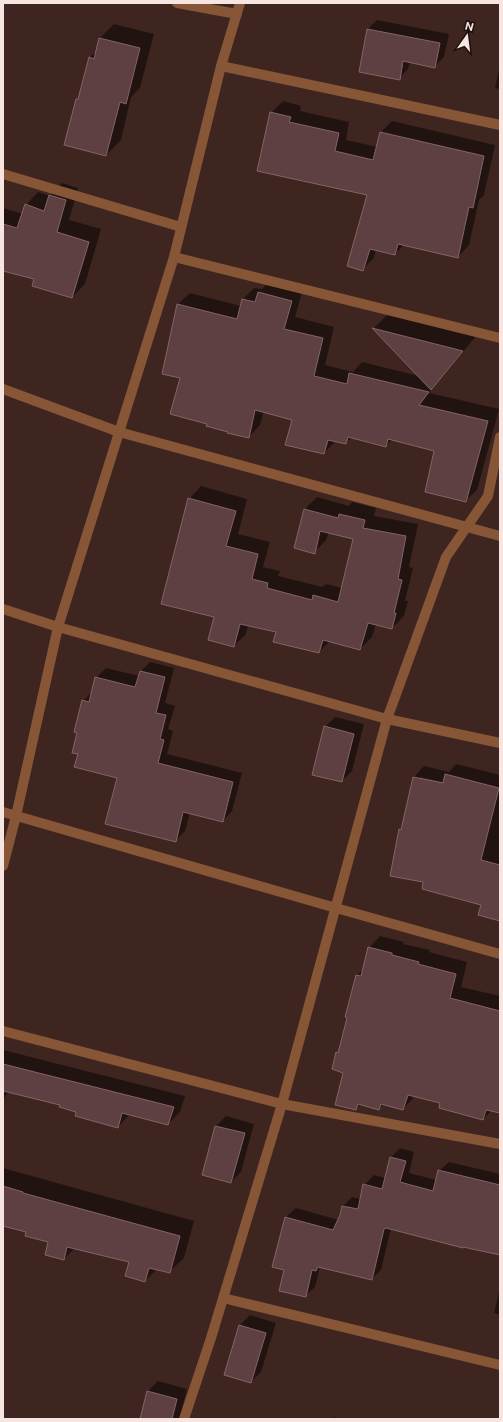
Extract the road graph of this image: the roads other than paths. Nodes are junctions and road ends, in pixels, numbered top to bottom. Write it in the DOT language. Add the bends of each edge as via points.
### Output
graph roads {
  1 [pos="177,3"];
  2 [pos="240,3"];
  3 [pos="237,14"];
  4 [pos="221,66"];
  5 [pos="500,125"];
  6 [pos="3,174"];
  7 [pos="181,227"];
  8 [pos="174,256"];
  9 [pos="500,338"];
  10 [pos="3,389"];
  11 [pos="119,432"];
  12 [pos="500,437"];
  13 [pos="467,527"];
  14 [pos="500,536"];
  15 [pos="3,609"];
  16 [pos="58,627"];
  17 [pos="387,719"];
  18 [pos="500,744"];
  19 [pos="3,812"];
  20 [pos="16,816"];
  21 [pos="3,866"];
  22 [pos="336,908"];
  23 [pos="500,954"];
  24 [pos="3,1031"];
  25 [pos="282,1104"];
  26 [pos="500,1144"];
  27 [pos="223,1298"];
  28 [pos="500,1366"];
  29 [pos="184,1419"];
  1 -- 3 [label="street"];
  2 -- 3 [label="street"];
  3 -- 4 [label="street"];
  4 -- 5 [label="street"];
  4 -- 7 [label="street"];
  6 -- 7 [label="street"];
  7 -- 8 [label="street"];
  8 -- 9 [label="street"];
  8 -- 11 [label="street"];
  10 -- 11 [label="street"];
  11 -- 13 [label="street"];
  11 -- 16 [label="street"];
  12 -- 13 [label="street" via="488,496"];
  13 -- 14 [label="street"];
  13 -- 17 [label="street" via="446,557"];
  15 -- 16 [label="street"];
  16 -- 17 [label="street"];
  16 -- 20 [label="street"];
  17 -- 18 [label="street"];
  17 -- 22 [label="street"];
  19 -- 20 [label="street"];
  20 -- 21 [label="street"];
  20 -- 22 [label="street"];
  22 -- 23 [label="street"];
  22 -- 25 [label="street"];
  24 -- 25 [label="street"];
  25 -- 26 [label="street"];
  25 -- 27 [label="street"];
  27 -- 28 [label="street"];
  27 -- 29 [label="street"];
}
